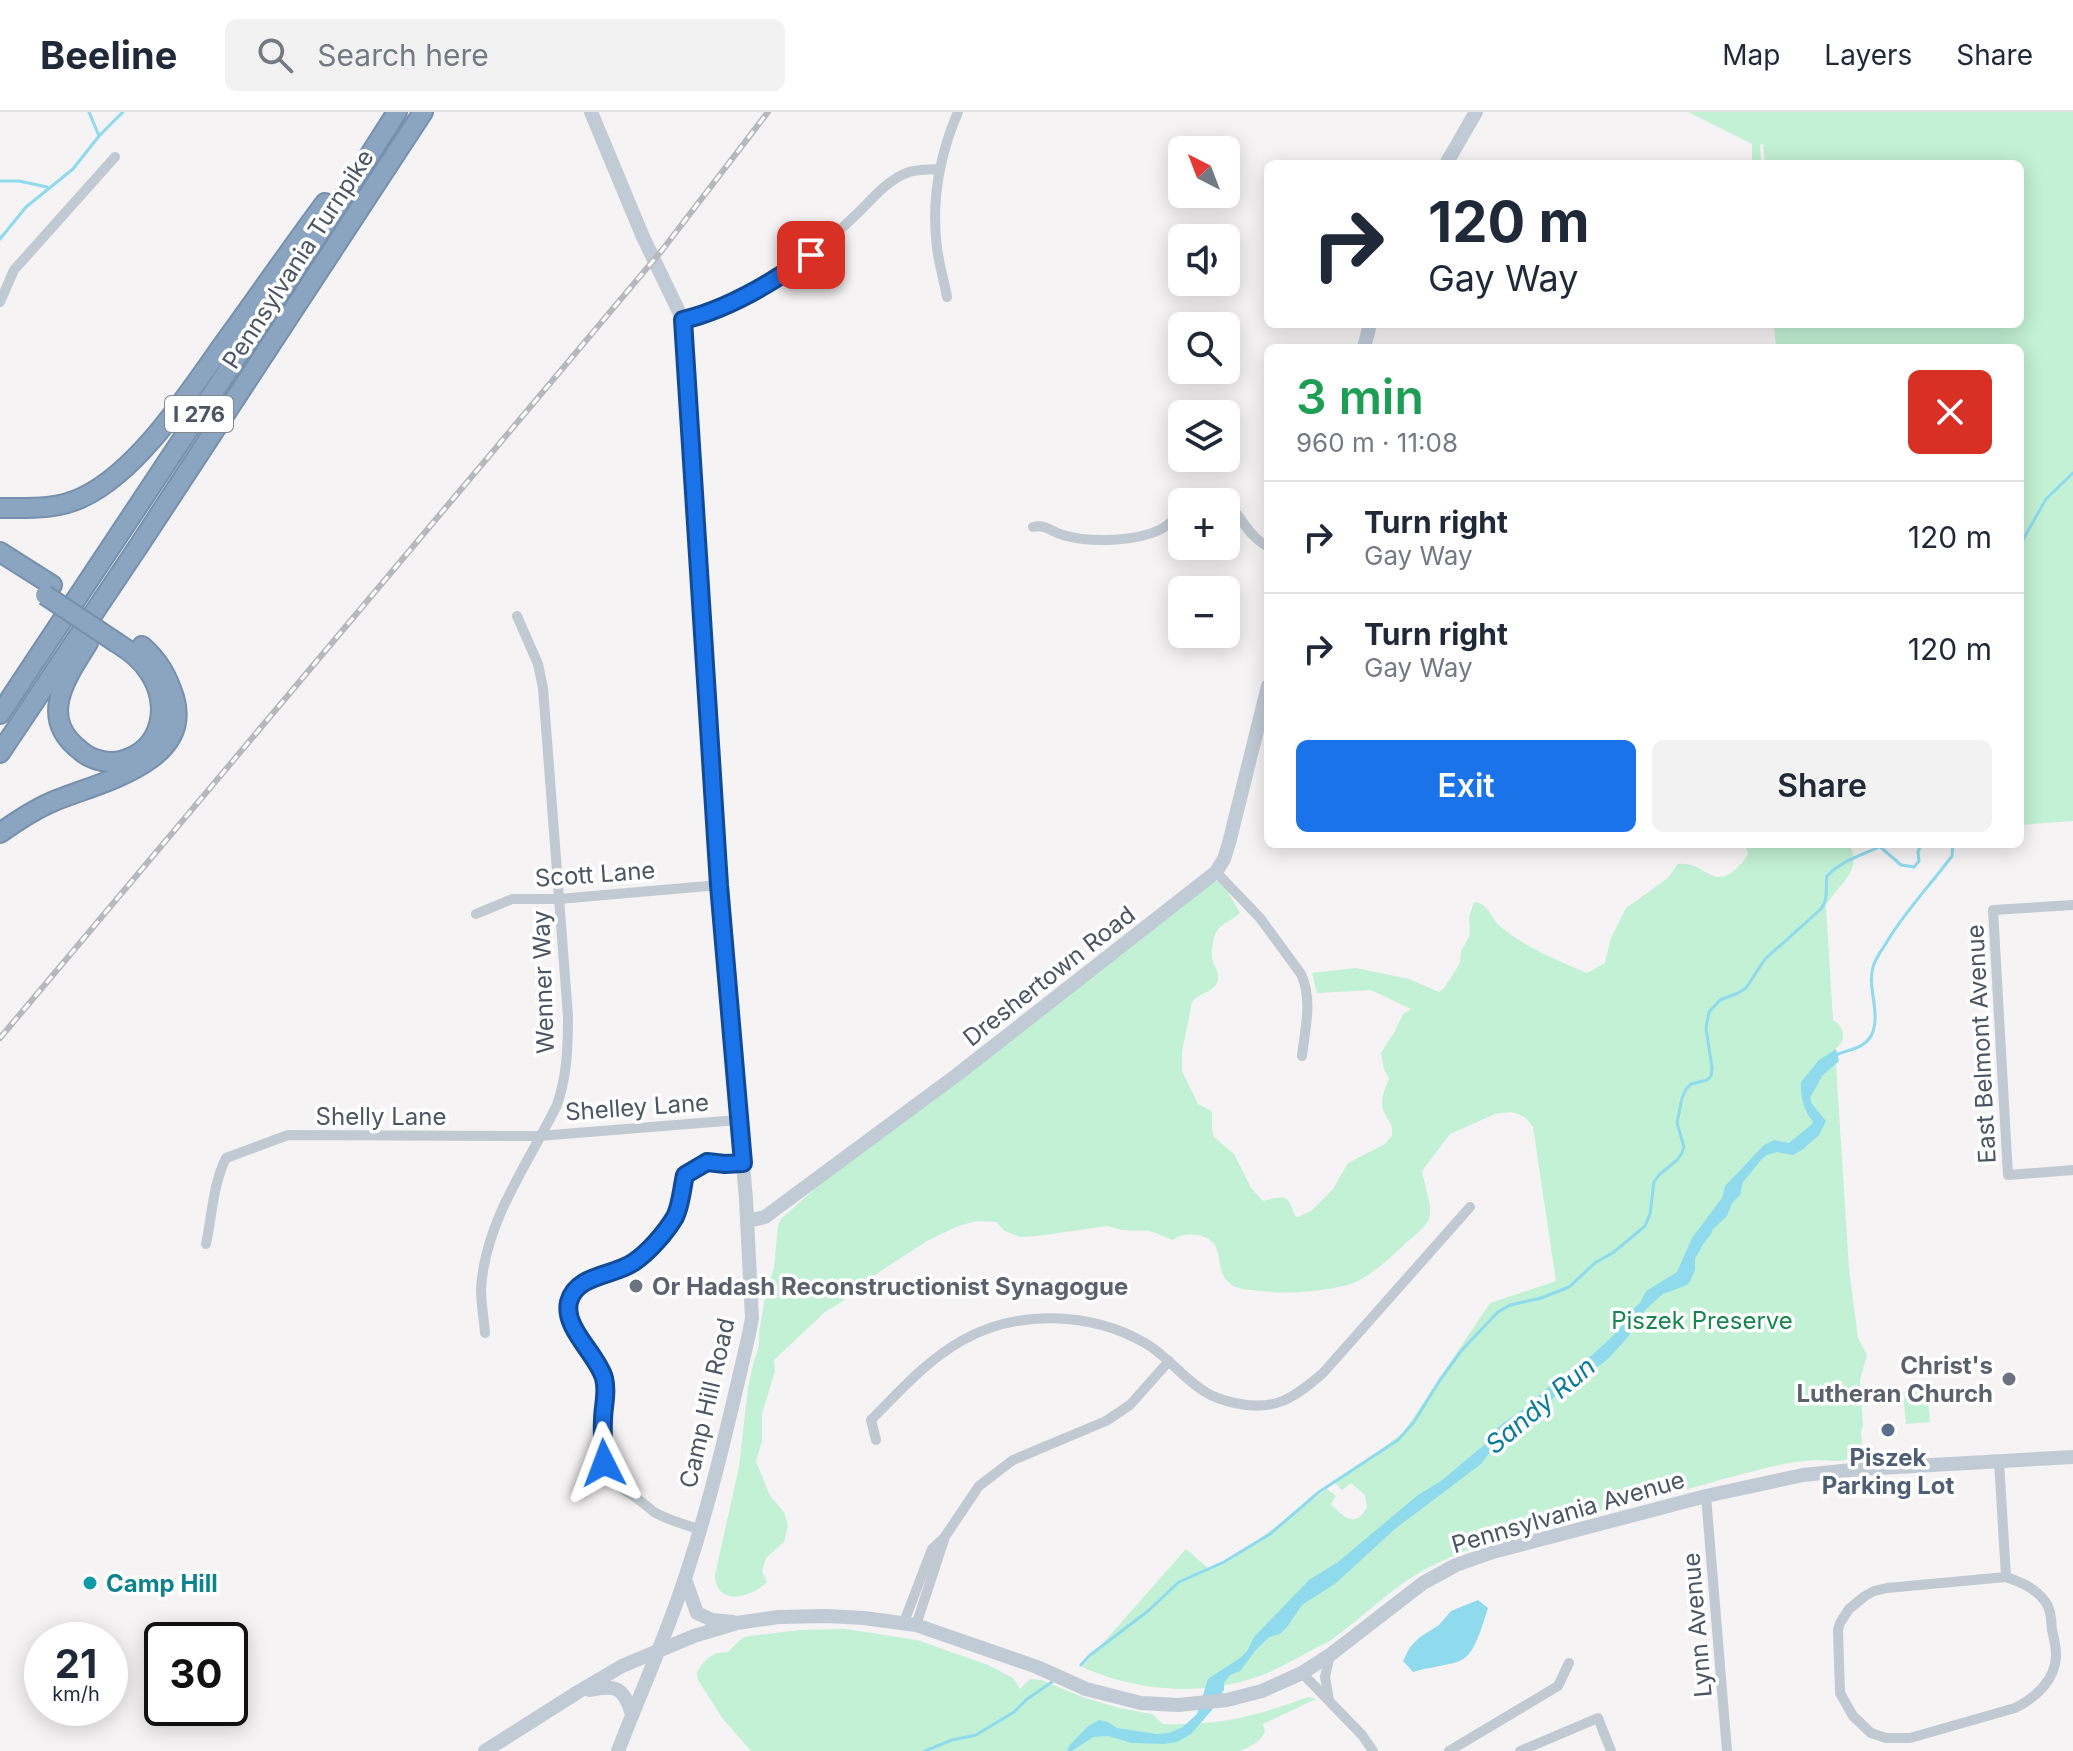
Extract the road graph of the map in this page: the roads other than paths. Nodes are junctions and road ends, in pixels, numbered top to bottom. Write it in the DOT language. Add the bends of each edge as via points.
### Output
graph roads {
  1 [pos="396,112"];
  2 [pos="423,112"];
  3 [pos="591,112"];
  4 [pos="958,112"];
  5 [pos="1476,112"];
  6 [pos="115,157"];
  7 [pos="1448,160"];
  8 [pos="940,169"];
  9 [pos="947,297"];
  10 [pos="0,302"];
  11 [pos="683,320"];
  12 [pos="0,508"];
  13 [pos="1240,519"];
  14 [pos="1168,523"];
  15 [pos="1033,527"];
  16 [pos="140,544"];
  17 [pos="1264,544"];
  18 [pos="0,552"];
  19 [pos="0,565"];
  20 [pos="48,590"];
  21 [pos="517,616"];
  22 [pos="120,638"];
  23 [pos="1264,702"];
  24 [pos="0,714"];
  25 [pos="0,753"];
  26 [pos="0,833"];
  27 [pos="1216,872"];
  28 [pos="719,885"];
  29 [pos="559,899"];
  30 [pos="2073,905"];
  31 [pos="476,914"];
  32 [pos="1302,1056"];
  33 [pos="738,1120"];
  34 [pos="539,1136"];
  35 [pos="743,1163"];
  36 [pos="2073,1170"];
  37 [pos="1470,1207"];
  38 [pos="765,1217"];
  39 [pos="747,1221"];
  40 [pos="206,1244"];
  41 [pos="749,1247"];
  42 [pos="485,1333"];
  43 [pos="1169,1361"];
  44 [pos="876,1440"];
  45 [pos="2073,1457"];
  46 [pos="1999,1461"];
  47 [pos="1706,1496"];
  48 [pos="700,1530"];
  49 [pos="2006,1577"];
  50 [pos="685,1579"];
  51 [pos="737,1623"];
  52 [pos="910,1624"];
  53 [pos="660,1649"];
  54 [pos="1330,1655"];
  55 [pos="1569,1663"];
  56 [pos="1302,1673"];
  57 [pos="578,1692"];
  58 [pos="1329,1700"];
  59 [pos="632,1714"];
  60 [pos="485,1751"];
  61 [pos="618,1751"];
  62 [pos="1373,1751"];
  63 [pos="1449,1751"];
  64 [pos="1520,1751"];
  65 [pos="1611,1751"];
  66 [pos="1727,1751"];
  1 -- 12 [label="highway" via="148,443 101,486 74,501"];
  1 -- 24 [label="highway, Pennsylvania Turnpike / I 276"];
  2 -- 16 [label="highway, Pennsylvania Turnpike / I 276"];
  3 -- 11 [label="street, Camp Hill Road"];
  4 -- 8 [label="street"];
  5 -- 7 [label="street"];
  6 -- 10 [label="street" via="14,270"];
  8 -- 9 [label="street" via="937,247"];
  8 -- 11 [label="street" via="897,178 793,269 739,300"];
  11 -- 28 [label="street, Camp Hill Road"];
  13 -- 17 [label="street"];
  14 -- 15 [label="street" via="1138,537 1080,539"];
  16 -- 22 [label="highway" via="130,574 60,693 63,731 85,755 101,761 124,760 142,751 157,734 162,710 148,669"];
  16 -- 25 [label="highway, Pennsylvania Turnpike / I 276"];
  18 -- 20 [label="highway"];
  19 -- 20 [label="highway"];
  20 -- 22 [label="highway, bridge"];
  21 -- 29 [label="street, Wenner Way" via="543,688"];
  22 -- 26 [label="highway" via="151,654 169,681 176,704 171,736 133,771 50,802"];
  23 -- 27 [label="street, Dreshertown Road" via="1229,843"];
  27 -- 32 [label="street" via="1260,918 1301,974 1308,1005"];
  27 -- 38 [label="street, Dreshertown Road"];
  28 -- 29 [label="street, Scott Lane"];
  28 -- 33 [label="street, Camp Hill Road"];
  29 -- 31 [label="street, Scott Lane" via="512,899"];
  29 -- 34 [label="street, Wenner Way" via="567,1059 557,1105"];
  30 -- 36 [label="street, East Belmont Avenue" via="1993,910 2008,1175"];
  33 -- 34 [label="street, Shelley Lane"];
  33 -- 35 [label="street, Camp Hill Road"];
  34 -- 40 [label="street, Shelly Lane" via="288,1135 226,1158"];
  34 -- 42 [label="street, Wenner Way" via="484,1262"];
  35 -- 39 [label="street, Camp Hill Road"];
  35 -- 48 [label="street" via="707,1162 685,1175 676,1215 654,1244 627,1267 588,1280 570,1299 568,1311 604,1379 607,1472 653,1511"];
  37 -- 43 [label="street" via="1323,1373 1286,1401 1267,1407 1226,1401 1206,1392"];
  38 -- 39 [label="street, Dreshertown Road"];
  38 -- 41 [label="street"];
  39 -- 41 [label="street, Camp Hill Road"];
  41 -- 48 [label="street, Camp Hill Road" via="752,1318"];
  43 -- 44 [label="street" via="1118,1329 1085,1321 1046,1317 1002,1323 964,1339 918,1372 871,1420"];
  43 -- 52 [label="street" via="1130,1405 1106,1421 1013,1460 979,1486 944,1538"];
  45 -- 46 [label="street, Pennsylvania Avenue"];
  46 -- 47 [label="street, Pennsylvania Avenue" via="1818,1473"];
  46 -- 49 [label="street"];
  47 -- 54 [label="street, Pennsylvania Avenue" via="1456,1565 1423,1583"];
  47 -- 66 [label="street, Lynn Avenue"];
  48 -- 50 [label="street, Camp Hill Road"];
  49 -- 49 [label="street" via="1887,1588 1849,1609 1838,1630 1840,1693 1859,1723 1886,1738 1910,1738 2015,1708 2041,1689 2056,1655 2050,1612 2032,1589"];
  50 -- 51 [label="street" via="697,1613"];
  50 -- 53 [label="street, Camp Hill Road"];
  51 -- 52 [label="street, Pennsylvania Avenue" via="826,1616"];
  51 -- 53 [label="street, Pennsylvania Avenue"];
  52 -- 56 [label="street, Pennsylvania Avenue" via="1086,1689 1141,1703 1227,1700"];
  53 -- 57 [label="street, Pennsylvania Avenue"];
  53 -- 59 [label="street, Camp Hill Road"];
  54 -- 56 [label="street, Pennsylvania Avenue"];
  54 -- 58 [label="street" via="1325,1677"];
  55 -- 63 [label="street" via="1558,1686"];
  56 -- 58 [label="street"];
  57 -- 59 [label="street" via="617,1689"];
  57 -- 60 [label="street, Pennsylvania Avenue"];
  58 -- 62 [label="street"];
  59 -- 61 [label="street, Camp Hill Road"];
  64 -- 65 [label="street" via="1598,1718"];
}
